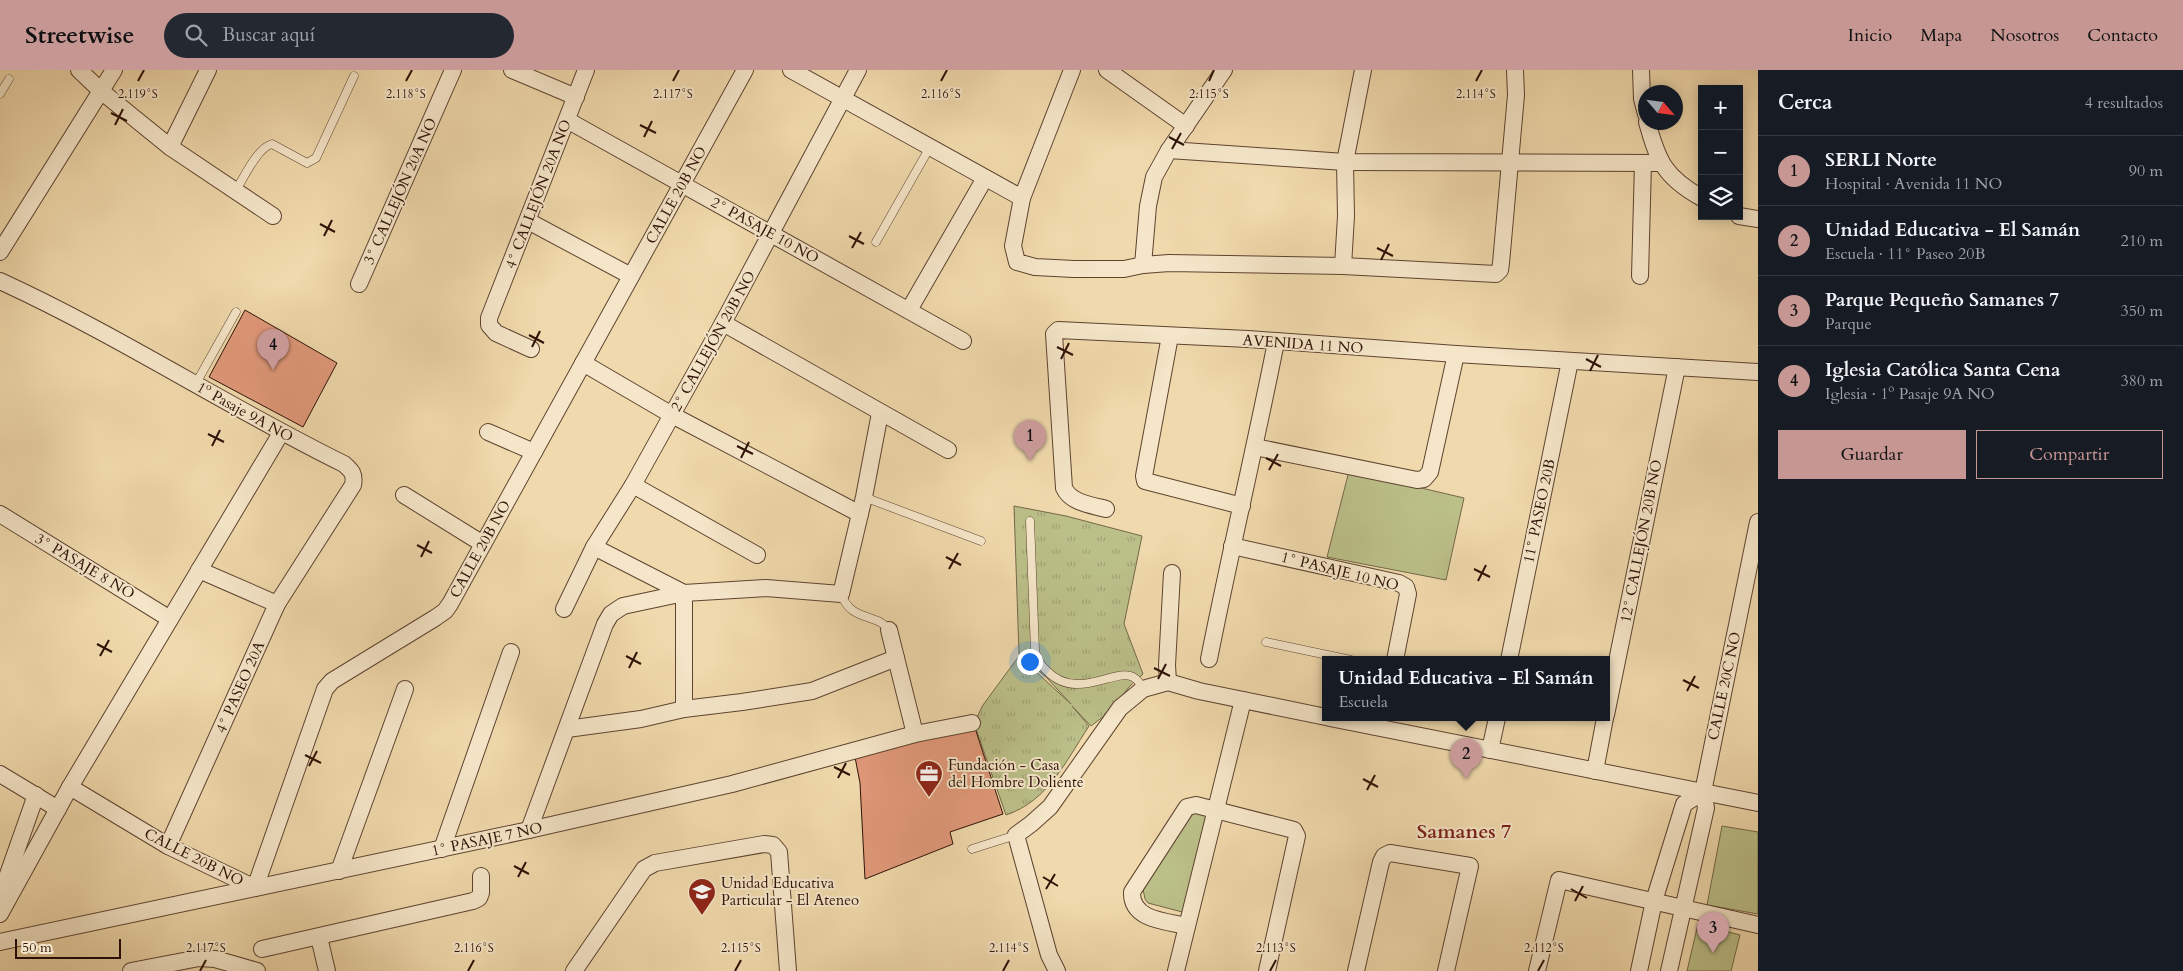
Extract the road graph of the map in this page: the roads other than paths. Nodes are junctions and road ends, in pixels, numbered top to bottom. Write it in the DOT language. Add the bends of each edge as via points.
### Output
graph roads {
  1 [pos="79,70"];
  2 [pos="114,70"];
  3 [pos="208,70"];
  4 [pos="453,70"];
  5 [pos="512,70"];
  6 [pos="586,70"];
  7 [pos="745,70"];
  8 [pos="791,70"];
  9 [pos="858,70"];
  10 [pos="1072,70"];
  11 [pos="1107,70"];
  12 [pos="1224,70"];
  13 [pos="1363,70"];
  14 [pos="1515,70"];
  15 [pos="1641,70"];
  16 [pos="354,76"];
  17 [pos="9,79"];
  18 [pos="1642,85"];
  19 [pos="101,91"];
  20 [pos="0,94"];
  21 [pos="576,96"];
  22 [pos="843,99"];
  23 [pos="567,120"];
  24 [pos="1186,126"];
  25 [pos="1650,130"];
  26 [pos="170,147"];
  27 [pos="930,147"];
  28 [pos="1169,150"];
  29 [pos="1345,162"];
  30 [pos="1510,162"];
  31 [pos="1643,163"];
  32 [pos="1660,163"];
  33 [pos="985,178"];
  34 [pos="682,184"];
  35 [pos="236,190"];
  36 [pos="1698,195"];
  37 [pos="1022,198"];
  38 [pos="273,216"];
  39 [pos="1743,217"];
  40 [pos="1758,219"];
  41 [pos="528,220"];
  42 [pos="771,233"];
  43 [pos="876,242"];
  44 [pos="0,252"];
  45 [pos="1142,265"];
  46 [pos="1343,266"];
  47 [pos="631,276"];
  48 [pos="1640,276"];
  49 [pos="0,282"];
  50 [pos="359,284"];
  51 [pos="909,310"];
  52 [pos="236,312"];
  53 [pos="723,323"];
  54 [pos="1170,336"];
  55 [pos="963,341"];
  56 [pos="1276,342"];
  57 [pos="531,349"];
  58 [pos="1456,354"];
  59 [pos="1570,361"];
  60 [pos="583,363"];
  61 [pos="1676,367"];
  62 [pos="1758,372"];
  63 [pos="195,385"];
  64 [pos="880,413"];
  65 [pos="672,415"];
  66 [pos="488,432"];
  67 [pos="281,433"];
  68 [pos="1256,447"];
  69 [pos="948,450"];
  70 [pos="534,452"];
  71 [pos="633,485"];
  72 [pos="404,495"];
  73 [pos="864,497"];
  74 [pos="1242,506"];
  75 [pos="1106,509"];
  76 [pos="0,514"];
  77 [pos="860,514"];
  78 [pos="1030,522"];
  79 [pos="1758,522"];
  80 [pos="981,541"];
  81 [pos="483,544"];
  82 [pos="1232,546"];
  83 [pos="594,548"];
  84 [pos="757,555"];
  85 [pos="199,570"];
  86 [pos="1172,573"];
  87 [pos="684,593"];
  88 [pos="841,594"];
  89 [pos="277,604"];
  90 [pos="564,609"];
  91 [pos="170,618"];
  92 [pos="889,630"];
  93 [pos="1266,642"];
  94 [pos="511,652"];
  95 [pos="1332,656"];
  96 [pos="1396,656"];
  97 [pos="1510,656"];
  98 [pos="896,658"];
  99 [pos="1209,659"];
  100 [pos="1168,682"];
  101 [pos="405,689"];
  102 [pos="1143,689"];
  103 [pos="1610,696"];
  104 [pos="1243,700"];
  105 [pos="684,709"];
  106 [pos="1322,716"];
  107 [pos="1362,721"];
  108 [pos="1496,721"];
  109 [pos="1605,721"];
  110 [pos="972,723"];
  111 [pos="1383,723"];
  112 [pos="567,729"];
  113 [pos="915,734"];
  114 [pos="1490,750"];
  115 [pos="1595,771"];
  116 [pos="0,774"];
  117 [pos="70,787"];
  118 [pos="1703,792"];
  119 [pos="36,795"];
  120 [pos="1758,803"];
  121 [pos="58,809"];
  122 [pos="1214,811"];
  123 [pos="528,830"];
  124 [pos="1016,834"];
  125 [pos="168,846"];
  126 [pos="442,849"];
  127 [pos="972,849"];
  128 [pos="339,871"];
  129 [pos="481,876"];
  130 [pos="255,888"];
  131 [pos="0,897"];
  132 [pos="1654,901"];
  133 [pos="1683,907"];
  134 [pos="0,914"];
  135 [pos="1758,925"];
  136 [pos="1187,926"];
  137 [pos="319,937"];
  138 [pos="0,942"];
  139 [pos="262,949"];
  140 [pos="131,971"];
  141 [pos="257,971"];
  142 [pos="327,971"];
  143 [pos="574,971"];
  144 [pos="788,971"];
  145 [pos="1056,971"];
  146 [pos="1176,971"];
  147 [pos="1267,971"];
  148 [pos="1356,971"];
  149 [pos="1446,971"];
  150 [pos="1537,971"];
  151 [pos="1639,971"];
  152 [pos="1669,971"];
  1 -- 19 [label="street"];
  2 -- 19 [label="street"];
  3 -- 26 [label="street"];
  4 -- 50 [label="street, 3° CALLEJÓN 20A NO"];
  5 -- 21 [label="street"];
  6 -- 21 [label="street, 4° CALLEJÓN 20A NO"];
  7 -- 34 [label="street, CALLE 20B NO"];
  8 -- 22 [label="street"];
  9 -- 22 [label="street, 2° CALLEJÓN 20B NO"];
  10 -- 37 [label="street"];
  11 -- 24 [label="street"];
  12 -- 24 [label="street"];
  13 -- 29 [label="street"];
  14 -- 30 [label="street"];
  15 -- 18 [label="street"];
  16 -- 35 [label="lane" via="316,158 307,163 272,144 267,145"];
  17 -- 20 [label="lane"];
  19 -- 26 [label="street"];
  19 -- 44 [label="street"];
  21 -- 23 [label="street, 4° CALLEJÓN 20A NO"];
  22 -- 27 [label="street"];
  22 -- 42 [label="street, 2° CALLEJÓN 20B NO"];
  23 -- 34 [label="street, 2° PASAJE 10 NO"];
  23 -- 41 [label="street, 4° CALLEJÓN 20A NO"];
  24 -- 28 [label="street"];
  25 -- 32 [label="street"];
  26 -- 35 [label="street"];
  27 -- 33 [label="street"];
  27 -- 43 [label="lane"];
  28 -- 29 [label="street"];
  28 -- 45 [label="street" via="1154,177"];
  29 -- 30 [label="street"];
  29 -- 46 [label="street"];
  30 -- 31 [label="street"];
  30 -- 46 [label="street" via="1500,270 1496,274"];
  31 -- 32 [label="street"];
  31 -- 48 [label="street"];
  32 -- 36 [label="street"];
  33 -- 37 [label="street"];
  33 -- 51 [label="street"];
  34 -- 42 [label="street, 2° PASAJE 10 NO"];
  34 -- 47 [label="street, CALLE 20B NO"];
  35 -- 38 [label="street"];
  37 -- 45 [label="street" via="1013,246 1017,262 1035,268 1074,269 1124,269"];
  39 -- 40 [label="street"];
  41 -- 47 [label="street"];
  41 -- 57 [label="street, 4° CALLEJÓN 20A NO" via="489,325 496,333"];
  42 -- 51 [label="street, 2° PASAJE 10 NO"];
  42 -- 53 [label="street, 2° CALLEJÓN 20B NO"];
  45 -- 46 [label="street"];
  47 -- 60 [label="street, CALLE 20B NO"];
  49 -- 63 [label="street, 1º Pasaje 9A NO" via="47,302"];
  51 -- 55 [label="street, 2° PASAJE 10 NO"];
  52 -- 63 [label="lane"];
  53 -- 64 [label="street"];
  53 -- 65 [label="street, 2° CALLEJÓN 20B NO"];
  54 -- 56 [label="street, AVENIDA 11 NO"];
  54 -- 74 [label="street" via="1145,481"];
  54 -- 75 [label="street, AVENIDA 11 NO" via="1058,330 1054,334 1064,488 1075,500"];
  56 -- 58 [label="street, AVENIDA 11 NO"];
  56 -- 68 [label="street"];
  58 -- 59 [label="street, AVENIDA 11 NO"];
  58 -- 68 [label="street" via="1430,472 1424,479"];
  59 -- 61 [label="street, AVENIDA 11 NO"];
  59 -- 97 [label="street, 11° PASEO 20B"];
  60 -- 65 [label="street"];
  60 -- 70 [label="street, CALLE 20B NO"];
  61 -- 62 [label="street, AVENIDA 11 NO"];
  61 -- 103 [label="street, 12° CALLEJÓN 20B NO"];
  63 -- 67 [label="street, 1º Pasaje 9A NO"];
  64 -- 69 [label="street"];
  64 -- 73 [label="street"];
  65 -- 71 [label="street, 2° CALLEJÓN 20B NO"];
  65 -- 77 [label="street"];
  66 -- 70 [label="street"];
  67 -- 85 [label="street"];
  67 -- 89 [label="street, 1º Pasaje 9A NO" via="344,464 354,477"];
  68 -- 74 [label="street"];
  70 -- 81 [label="street, CALLE 20B NO"];
  71 -- 83 [label="street, 2° CALLEJÓN 20B NO"];
  71 -- 84 [label="street"];
  72 -- 81 [label="street"];
  73 -- 77 [label="street"];
  73 -- 80 [label="lane"];
  74 -- 82 [label="street"];
  76 -- 91 [label="street, 3° PASAJE 8 NO"];
  77 -- 88 [label="street"];
  78 -- 102 [label="lane" via="1035,651 1040,665 1065,683 1100,682 1128,676 1134,677"];
  79 -- 118 [label="street, CALLE 20C NO"];
  81 -- 130 [label="street, CALLE 20B NO" via="444,611 332,680 325,689"];
  82 -- 96 [label="street, 1° PASAJE 10 NO" via="1406,587 1408,594"];
  82 -- 99 [label="street"];
  83 -- 87 [label="street"];
  83 -- 90 [label="street, 2° CALLEJÓN 20B NO"];
  85 -- 89 [label="street"];
  85 -- 91 [label="street"];
  86 -- 100 [label="street"];
  87 -- 88 [label="street" via="766,588"];
  87 -- 105 [label="street"];
  87 -- 112 [label="street" via="623,606 611,614"];
  88 -- 92 [label="lane" via="845,605"];
  89 -- 125 [label="street, 4° PASEO 20A"];
  91 -- 117 [label="street"];
  92 -- 98 [label="street"];
  93 -- 95 [label="lane"];
  94 -- 126 [label="street"];
  98 -- 105 [label="street" via="812,691"];
  98 -- 113 [label="street"];
  100 -- 102 [label="street"];
  100 -- 104 [label="street"];
  101 -- 128 [label="street"];
  102 -- 124 [label="street" via="1120,708 1050,807"];
  104 -- 106 [label="street"];
  104 -- 122 [label="street"];
  105 -- 112 [label="street"];
  107 -- 111 [label="street"];
  108 -- 114 [label="street"];
  109 -- 115 [label="street, 12° CALLEJÓN 20B NO"];
  110 -- 113 [label="street, 1° PASAJE 7 NO"];
  111 -- 114 [label="street"];
  112 -- 123 [label="street"];
  113 -- 123 [label="street, 1° PASAJE 7 NO" via="732,784"];
  114 -- 115 [label="street"];
  115 -- 118 [label="street"];
  116 -- 119 [label="street"];
  117 -- 121 [label="street"];
  117 -- 125 [label="street, CALLE 20B NO"];
  118 -- 120 [label="street"];
  118 -- 132 [label="street" via="1684,804"];
  118 -- 133 [label="street, CALLE 20C NO" via="1706,808"];
  119 -- 121 [label="street"];
  119 -- 131 [label="street"];
  121 -- 134 [label="street"];
  122 -- 136 [label="street"];
  122 -- 136 [label="street" via="1196,805 1187,806 1132,892 1132,902 1137,910 1147,916"];
  122 -- 147 [label="street" via="1296,832"];
  123 -- 126 [label="street, 1° PASAJE 7 NO"];
  124 -- 127 [label="lane"];
  124 -- 145 [label="street"];
  125 -- 130 [label="street, CALLE 20B NO"];
  126 -- 128 [label="street, 1° PASAJE 7 NO"];
  128 -- 130 [label="street, 1° PASAJE 7 NO"];
  129 -- 137 [label="street" via="482,893 473,901"];
  130 -- 138 [label="street, 1° PASAJE 7 NO"];
  132 -- 133 [label="street"];
  132 -- 150 [label="street" via="1559,880"];
  132 -- 151 [label="street"];
  133 -- 135 [label="street"];
  133 -- 152 [label="street, CALLE 20C NO"];
  136 -- 146 [label="street"];
  137 -- 139 [label="street"];
  137 -- 142 [label="street"];
  140 -- 141 [label="street" via="199,958 215,959"];
  143 -- 144 [label="street" via="644,869 655,863 764,844 779,852"];
  148 -- 149 [label="street" via="1382,862 1390,853 1470,866"];
}
